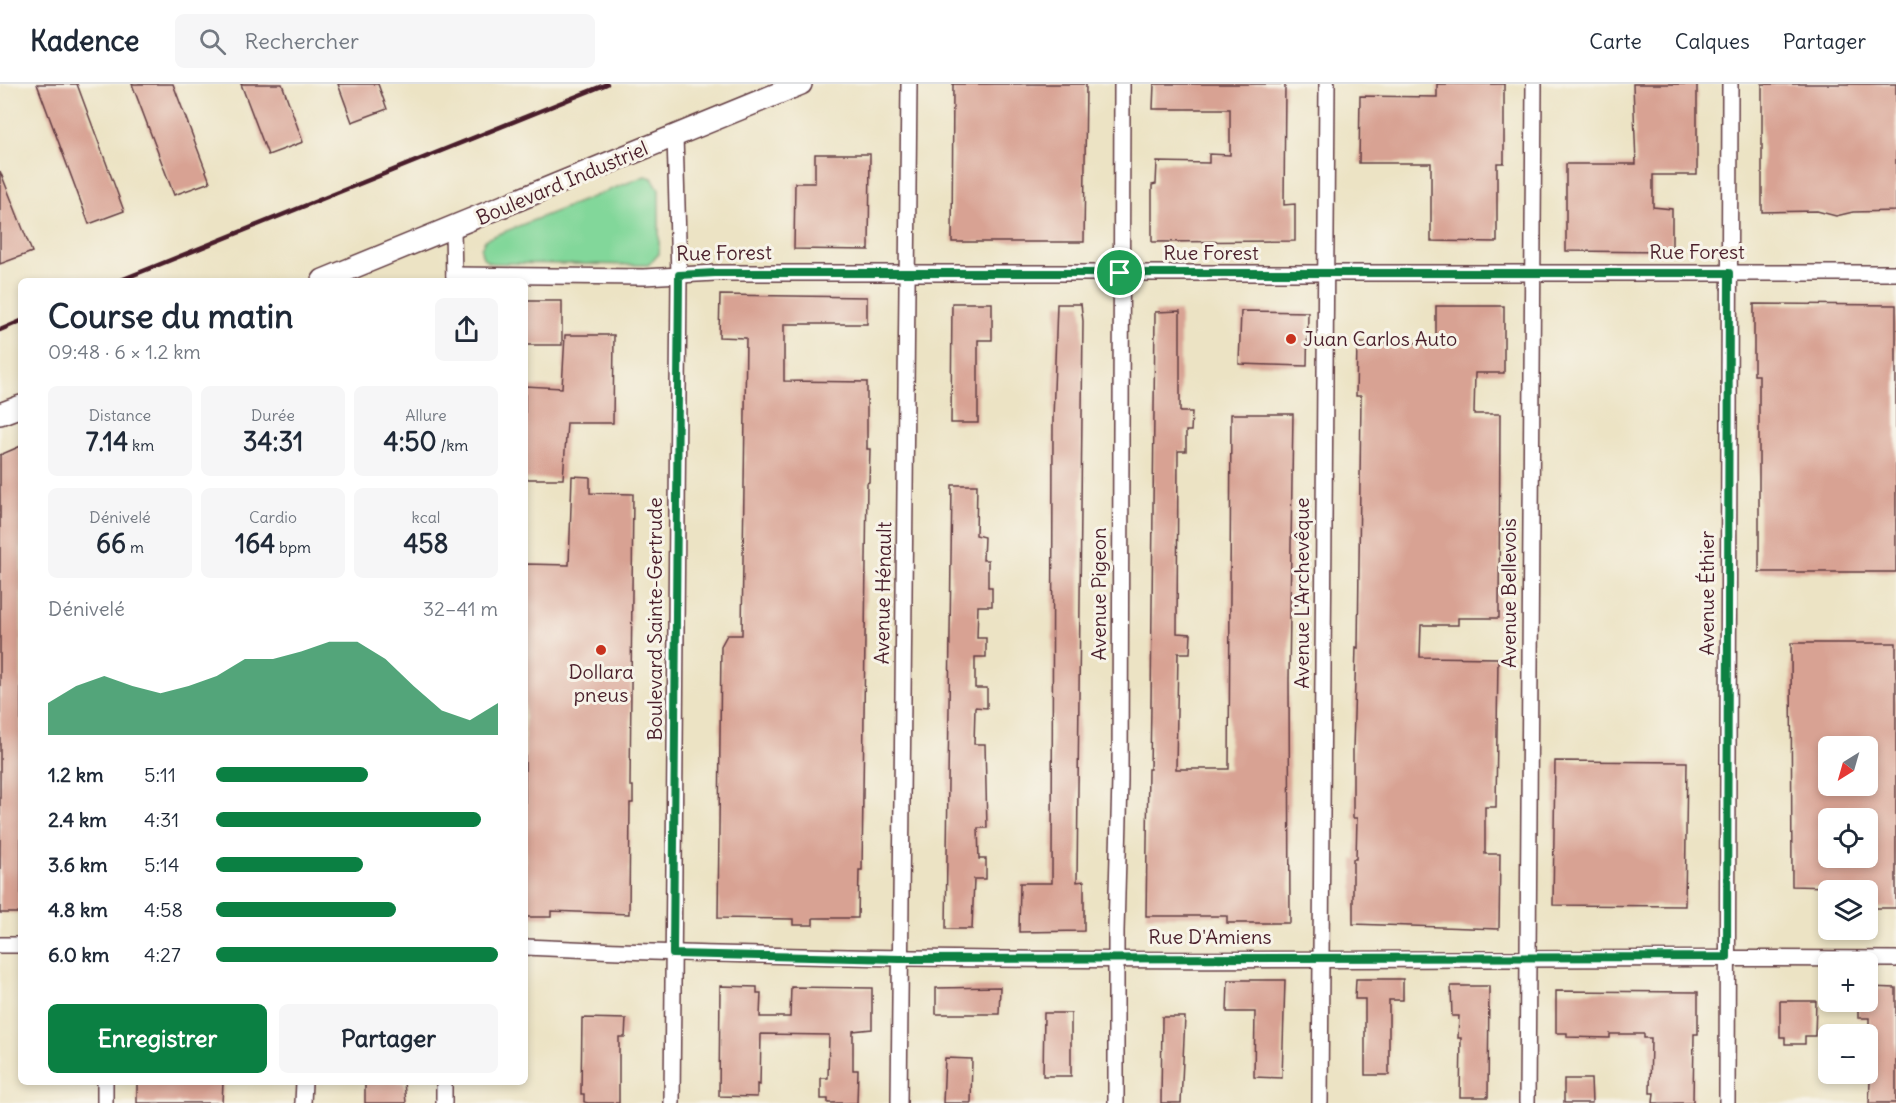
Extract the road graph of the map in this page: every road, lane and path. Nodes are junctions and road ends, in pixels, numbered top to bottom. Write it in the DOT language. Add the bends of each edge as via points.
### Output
graph roads {
  1 [pos="801,84"];
  2 [pos="909,84"];
  3 [pos="1122,84"];
  4 [pos="1327,84"];
  5 [pos="1534,84"];
  6 [pos="1730,84"];
  7 [pos="675,136"];
  8 [pos="453,228"];
  9 [pos="1120,273"];
  10 [pos="1729,273"];
  11 [pos="1896,273"];
  12 [pos="907,274"];
  13 [pos="1325,274"];
  14 [pos="1532,274"];
  15 [pos="679,275"];
  16 [pos="328,278"];
  17 [pos="454,278"];
  18 [pos="18,407"];
  19 [pos="0,414"];
  20 [pos="0,945"];
  21 [pos="18,945"];
  22 [pos="528,947"];
  23 [pos="673,954"];
  24 [pos="1528,956"];
  25 [pos="1727,957"];
  26 [pos="1117,958"];
  27 [pos="1322,958"];
  28 [pos="1896,958"];
  29 [pos="900,959"];
  30 [pos="105,1085"];
  31 [pos="303,1085"];
  32 [pos="444,1085"];
  33 [pos="105,1103"];
  34 [pos="303,1103"];
  35 [pos="444,1103"];
  36 [pos="672,1103"];
  37 [pos="899,1103"];
  38 [pos="1116,1103"];
  39 [pos="1320,1103"];
  40 [pos="1527,1103"];
  41 [pos="1727,1103"];
  1 -- 7 [label="street, Boulevard Industriel"];
  2 -- 12 [label="street, Avenue Hénault"];
  3 -- 9 [label="street, Avenue Pigeon"];
  4 -- 13 [label="street, Avenue L'Archevêque"];
  5 -- 14 [label="street, Avenue Bellevois"];
  6 -- 10 [label="street, Avenue Éthier"];
  7 -- 8 [label="street, Boulevard Industriel"];
  7 -- 15 [label="street, Boulevard Sainte-Gertrude"];
  8 -- 16 [label="street, Boulevard Industriel"];
  8 -- 17 [label="street"];
  9 -- 12 [label="street, Rue Forest"];
  9 -- 13 [label="street, Rue Forest"];
  9 -- 26 [label="street, Avenue Pigeon"];
  10 -- 11 [label="street, Rue Forest"];
  10 -- 14 [label="street, Rue Forest"];
  10 -- 25 [label="street, Avenue Éthier"];
  12 -- 15 [label="street, Rue Forest"];
  12 -- 29 [label="street, Avenue Hénault"];
  13 -- 14 [label="street, Rue Forest"];
  13 -- 27 [label="street, Avenue L'Archevêque"];
  14 -- 24 [label="street, Avenue Bellevois"];
  15 -- 17 [label="street, Rue Forest"];
  15 -- 23 [label="street, Boulevard Sainte-Gertrude"];
  18 -- 19 [label="street"];
  20 -- 21 [label="street"];
  22 -- 23 [label="street, Rue D'Amiens"];
  23 -- 29 [label="street, Rue D'Amiens"];
  23 -- 36 [label="street, Boulevard Sainte-Gertrude"];
  24 -- 25 [label="street, Rue D'Amiens"];
  24 -- 27 [label="street, Rue D'Amiens"];
  24 -- 40 [label="street, Avenue Bellevois"];
  25 -- 28 [label="street, Rue D'Amiens"];
  25 -- 41 [label="street, Avenue Éthier"];
  26 -- 27 [label="street, Rue D'Amiens"];
  26 -- 29 [label="street, Rue D'Amiens"];
  26 -- 38 [label="street, Avenue Pigeon"];
  27 -- 39 [label="street, Avenue L'Archevêque"];
  29 -- 37 [label="street, Avenue Hénault"];
  30 -- 33 [label="street"];
  31 -- 34 [label="street"];
  32 -- 35 [label="street"];
}
